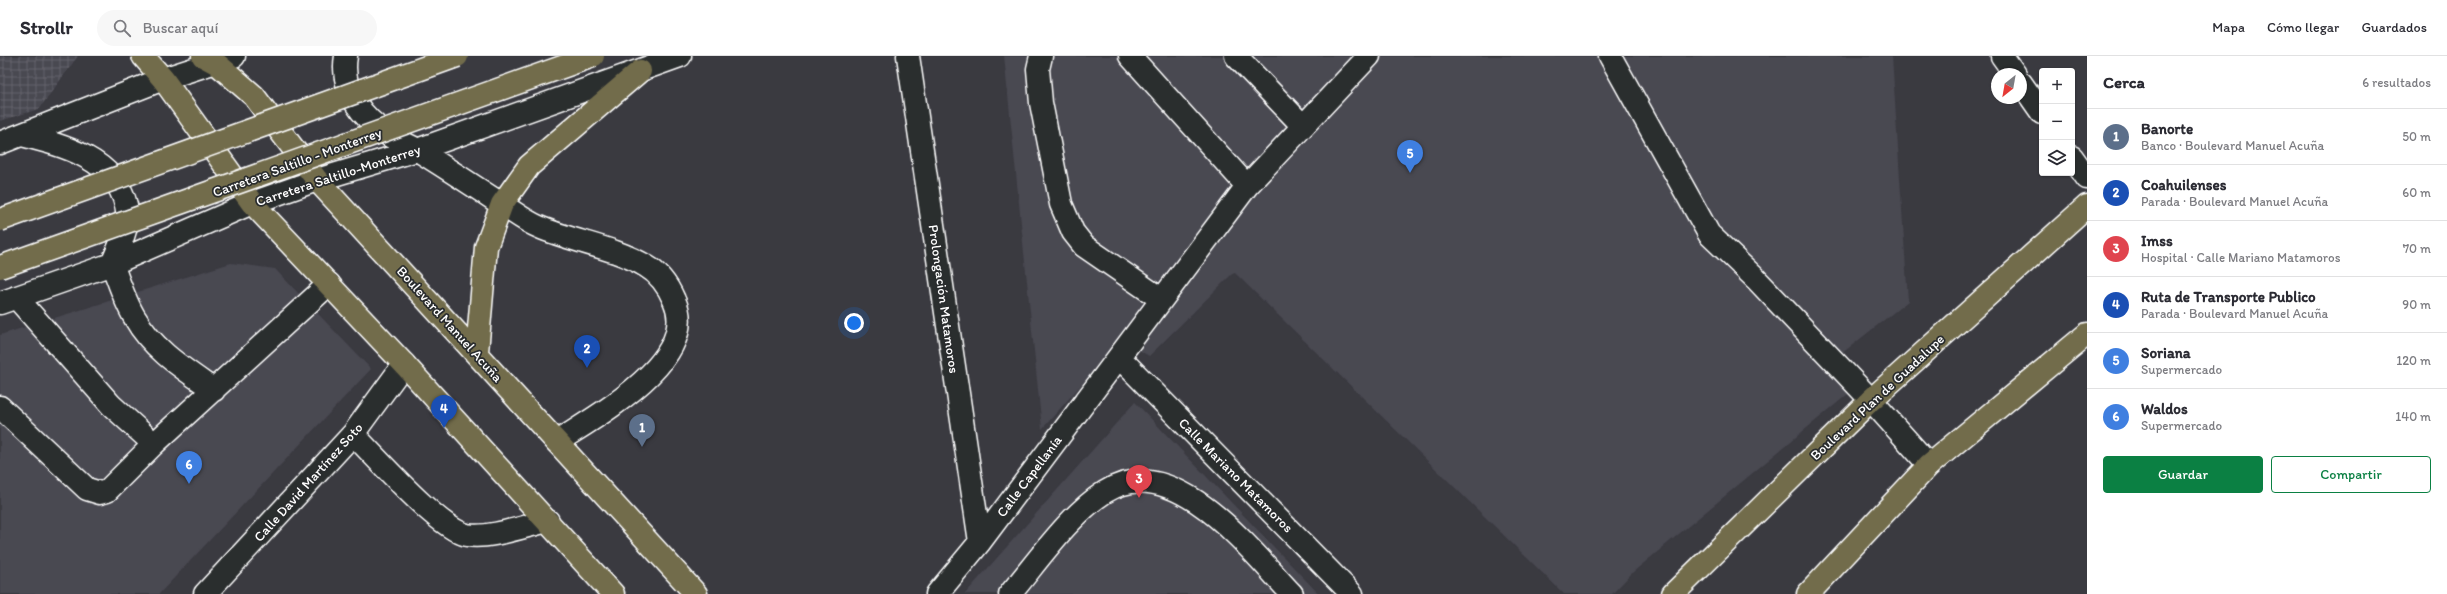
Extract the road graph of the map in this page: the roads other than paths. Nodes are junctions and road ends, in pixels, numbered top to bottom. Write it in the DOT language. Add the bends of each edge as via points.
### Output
graph roads {
  1 [pos="143,56"];
  2 [pos="346,56"];
  3 [pos="457,56"];
  4 [pos="594,56"];
  5 [pos="680,56"];
  6 [pos="908,56"];
  7 [pos="1041,56"];
  8 [pos="1130,56"];
  9 [pos="1236,56"];
  10 [pos="1610,56"];
  11 [pos="2002,56"];
  12 [pos="218,58"];
  13 [pos="1361,58"];
  14 [pos="2010,68"];
  15 [pos="640,71"];
  16 [pos="163,79"];
  17 [pos="2027,92"];
  18 [pos="2039,110"];
  19 [pos="1303,126"];
  20 [pos="22,135"];
  21 [pos="0,143"];
  22 [pos="417,150"];
  23 [pos="2075,161"];
  24 [pos="2087,178"];
  25 [pos="318,180"];
  26 [pos="1247,186"];
  27 [pos="252,203"];
  28 [pos="502,204"];
  29 [pos="2087,206"];
  30 [pos="0,220"];
  31 [pos="112,264"];
  32 [pos="0,267"];
  33 [pos="330,284"];
  34 [pos="1161,299"];
  35 [pos="8,300"];
  36 [pos="2087,334"];
  37 [pos="477,352"];
  38 [pos="1119,357"];
  39 [pos="404,364"];
  40 [pos="214,390"];
  41 [pos="1871,400"];
  42 [pos="0,407"];
  43 [pos="353,434"];
  44 [pos="557,442"];
  45 [pos="154,444"];
  46 [pos="1929,465"];
  47 [pos="548,521"];
  48 [pos="980,542"];
  49 [pos="205,594"];
  50 [pos="613,594"];
  51 [pos="696,594"];
  52 [pos="937,594"];
  53 [pos="1010,594"];
  54 [pos="1292,594"];
  55 [pos="1352,594"];
  56 [pos="1673,594"];
  57 [pos="1808,594"];
  1 -- 16 [label="main road"];
  2 -- 22 [label="street" via="346,84 356,106 368,121 391,137"];
  3 -- 30 [label="main road, bridge"];
  4 -- 32 [label="main road, Carretera Saltillo - Monterrey, bridge"];
  5 -- 15 [label="street, Carretera Saltillo-Monterrey"];
  6 -- 48 [label="street, Prolongación Matamoros"];
  7 -- 34 [label="street" via="1038,69 1041,103 1061,204 1073,232 1084,246"];
  8 -- 26 [label="street"];
  9 -- 19 [label="street"];
  10 -- 41 [label="street" via="1709,234 1756,279"];
  11 -- 14 [label="street"];
  12 -- 16 [label="street"];
  12 -- 25 [label="main road, Boulevard Manuel Acuña" via="254,96"];
  13 -- 19 [label="street, Calle Capellanía"];
  15 -- 22 [label="street, Carretera Saltillo-Monterrey"];
  15 -- 28 [label="main road" via="529,166"];
  16 -- 20 [label="street"];
  16 -- 27 [label="main road"];
  17 -- 18 [label="street"];
  19 -- 26 [label="street, Calle Capellanía"];
  20 -- 21 [label="street"];
  20 -- 31 [label="street" via="63,145 86,156 119,188 127,206 124,234"];
  22 -- 25 [label="street, Carretera Saltillo-Monterrey"];
  22 -- 28 [label="street"];
  23 -- 24 [label="street"];
  25 -- 27 [label="street, Carretera Saltillo-Monterrey"];
  25 -- 37 [label="main road, Boulevard Manuel Acuña"];
  26 -- 34 [label="street, Calle Capellanía"];
  27 -- 31 [label="street, Carretera Saltillo-Monterrey"];
  27 -- 33 [label="main road"];
  28 -- 37 [label="main road" via="486,247"];
  28 -- 44 [label="street" via="540,227 646,266 668,286 679,309 675,340 667,356 621,399"];
  29 -- 41 [label="main road, Boulevard Plan de Guadalupe"];
  31 -- 35 [label="street, Carretera Saltillo-Monterrey"];
  31 -- 40 [label="street" via="134,317 148,337 182,368"];
  33 -- 39 [label="main road"];
  33 -- 40 [label="street"];
  34 -- 38 [label="street, Calle Capellanía"];
  35 -- 45 [label="street" via="111,405"];
  36 -- 46 [label="main road"];
  37 -- 44 [label="main road, Boulevard Manuel Acuña"];
  38 -- 48 [label="street, Calle Capellanía"];
  38 -- 55 [label="street, Calle Mariano Matamoros"];
  39 -- 43 [label="street, Calle David Martínez Soto"];
  39 -- 47 [label="main road"];
  40 -- 45 [label="street"];
  41 -- 46 [label="street"];
  41 -- 56 [label="main road, Boulevard Plan de Guadalupe"];
  42 -- 45 [label="street" via="93,492 100,493 112,488"];
  43 -- 47 [label="street" via="430,510 449,526 466,535 485,535"];
  43 -- 49 [label="street, Calle David Martínez Soto"];
  44 -- 51 [label="main road, Boulevard Manuel Acuña"];
  46 -- 57 [label="main road"];
  47 -- 50 [label="main road"];
  48 -- 52 [label="street, Calle Capellanía"];
  53 -- 54 [label="street" via="1060,534 1104,492 1118,485 1140,482 1163,485 1204,506 1220,518"];
}
